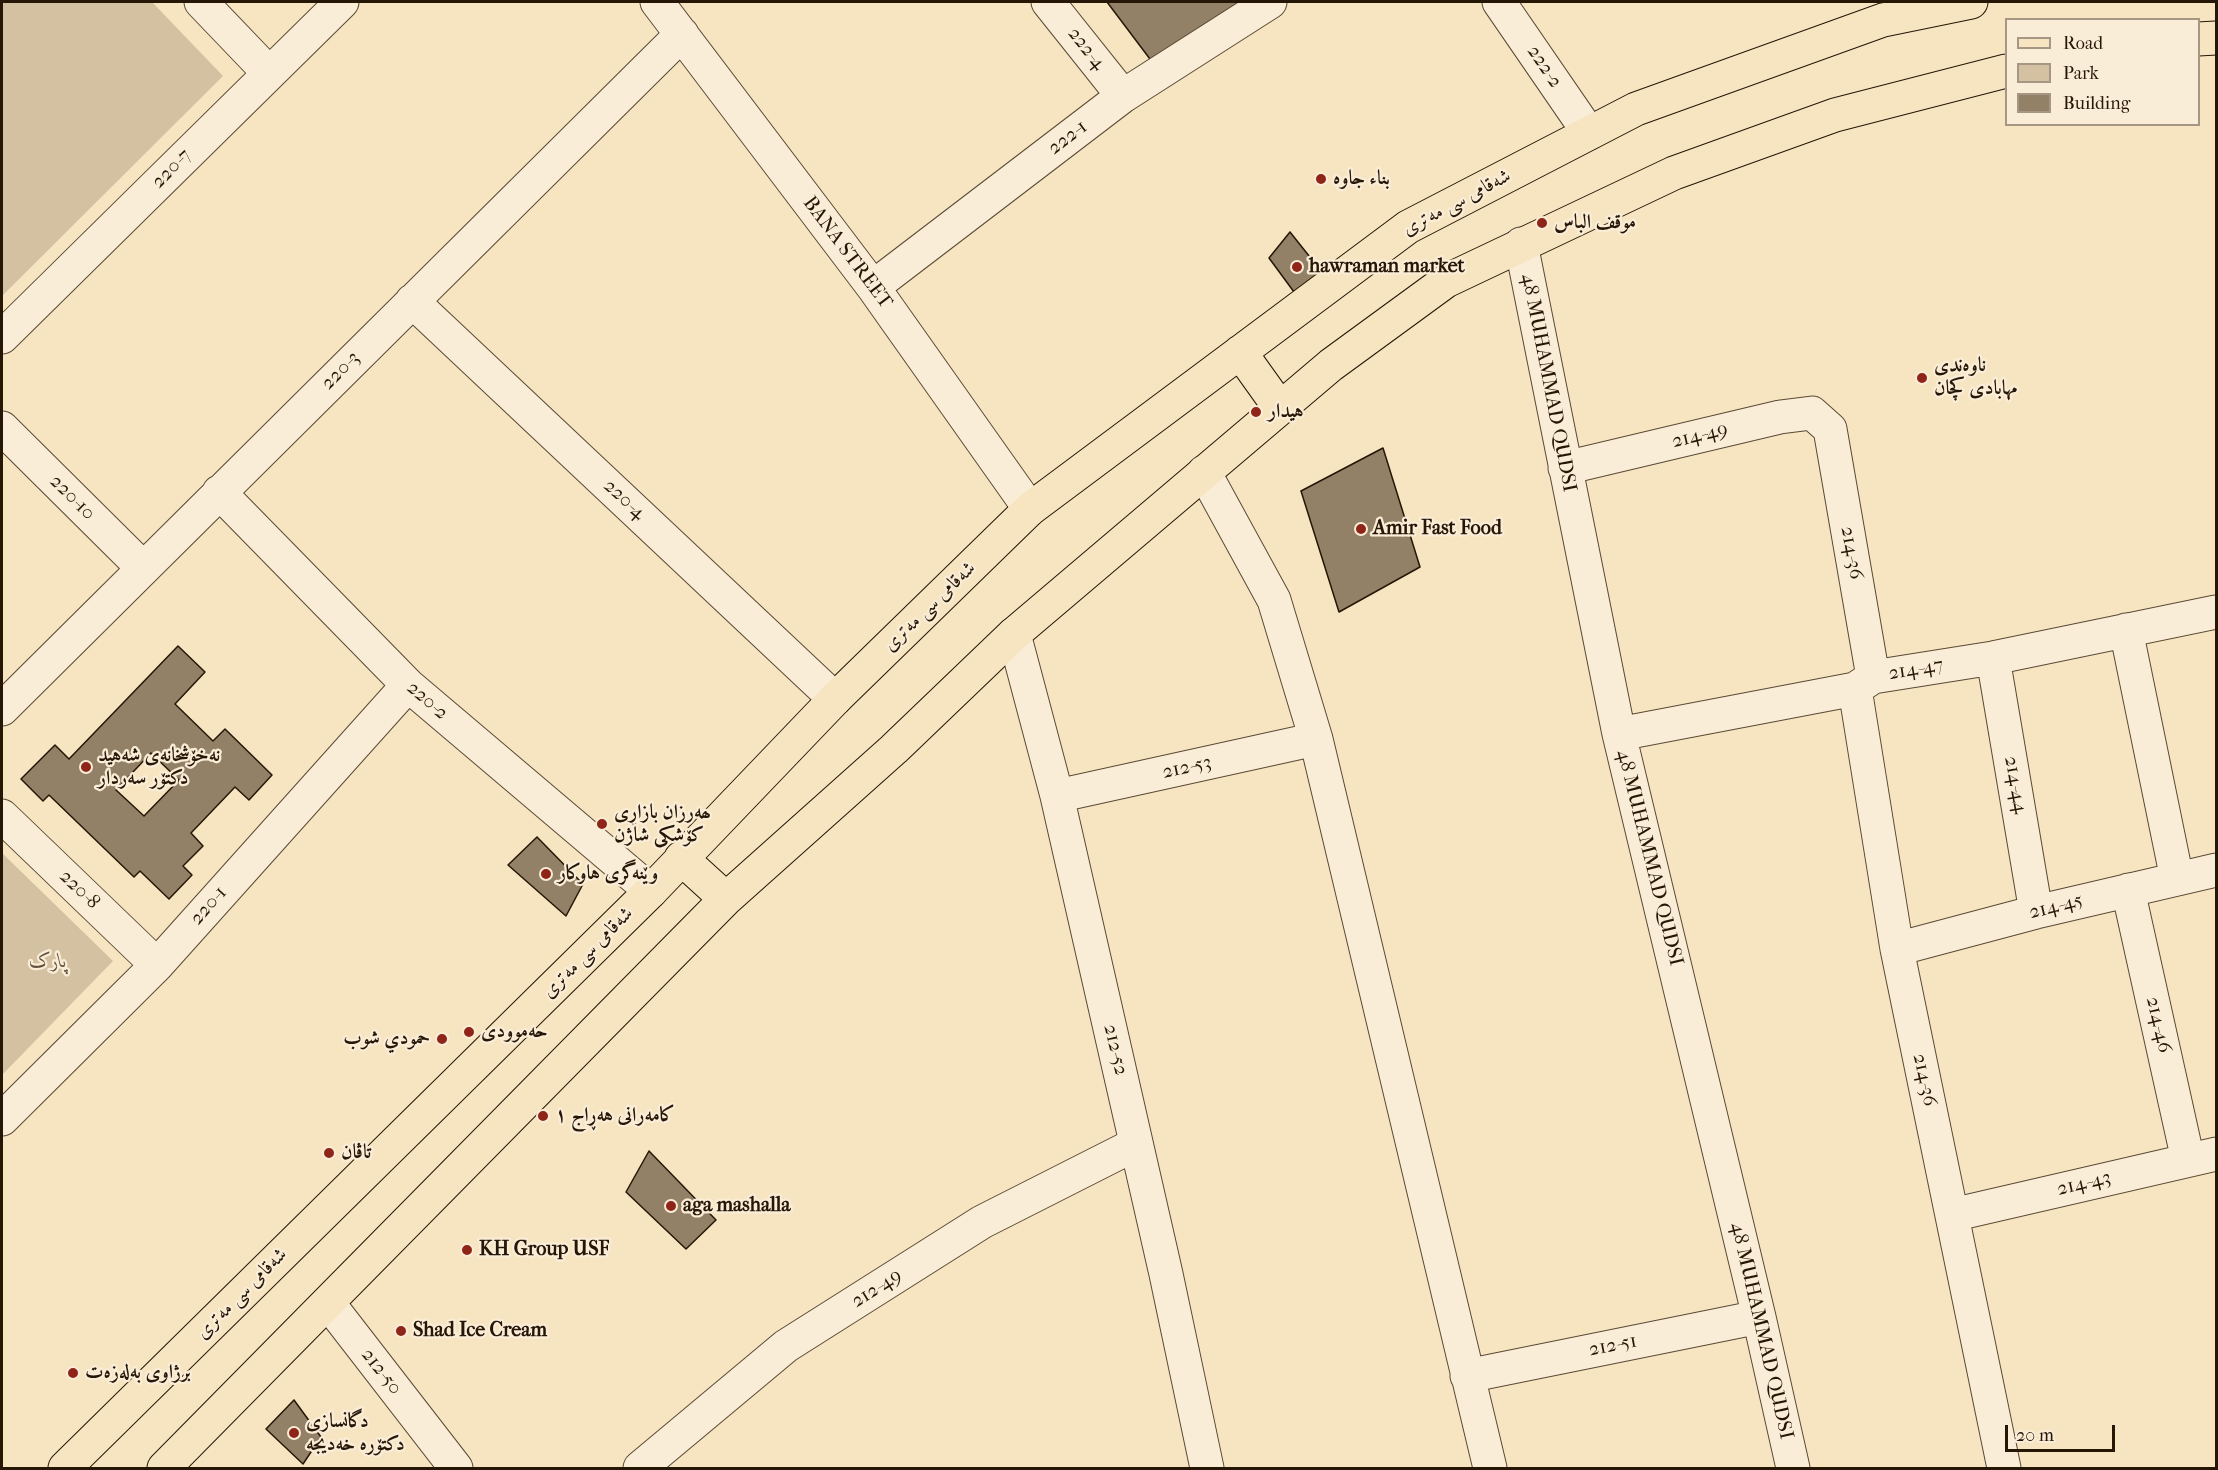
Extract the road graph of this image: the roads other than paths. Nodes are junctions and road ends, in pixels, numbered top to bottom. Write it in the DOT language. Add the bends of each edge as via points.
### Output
graph roads {
  1 [pos="201,2"];
  2 [pos="342,2"];
  3 [pos="657,2"];
  4 [pos="1048,2"];
  5 [pos="1270,2"];
  6 [pos="1499,2"];
  7 [pos="1971,2"];
  8 [pos="682,34"];
  9 [pos="2217,38"];
  10 [pos="2200,39"];
  11 [pos="2005,72"];
  12 [pos="269,73"];
  13 [pos="1124,96"];
  14 [pos="1589,133"];
  15 [pos="1521,244"];
  16 [pos="873,287"];
  17 [pos="412,301"];
  18 [pos="2,337"];
  19 [pos="1240,352"];
  20 [pos="1280,408"];
  21 [pos="2,428"];
  22 [pos="1830,429"];
  23 [pos="1565,468"];
  24 [pos="1204,472"];
  25 [pos="219,492"];
  26 [pos="1030,509"];
  27 [pos="143,568"];
  28 [pos="2217,612"];
  29 [pos="2126,630"];
  30 [pos="1014,634"];
  31 [pos="1993,658"];
  32 [pos="1864,683"];
  33 [pos="408,685"];
  34 [pos="835,699"];
  35 [pos="2,709"];
  36 [pos="1619,734"];
  37 [pos="1316,739"];
  38 [pos="1057,796"];
  39 [pos="2,816"];
  40 [pos="681,858"];
  41 [pos="2217,870"];
  42 [pos="2176,879"];
  43 [pos="2128,890"];
  44 [pos="651,891"];
  45 [pos="726,899"];
  46 [pos="2036,912"];
  47 [pos="1897,950"];
  48 [pos="157,965"];
  49 [pos="2,1119"];
  50 [pos="1136,1144"];
  51 [pos="2203,1157"];
  52 [pos="1952,1215"];
  53 [pos="329,1304"];
  54 [pos="1759,1317"];
  55 [pos="1467,1376"];
  56 [pos="64,1468"];
  57 [pos="164,1468"];
  58 [pos="456,1468"];
  59 [pos="640,1468"];
  60 [pos="1207,1468"];
  61 [pos="1490,1468"];
  62 [pos="1793,1468"];
  63 [pos="2004,1468"];
  1 -- 12 [label="street"];
  2 -- 12 [label="street, 220-7"];
  3 -- 8 [label="street, BANA STREET"];
  4 -- 13 [label="street, 222-4"];
  5 -- 13 [label="street, 222-1"];
  6 -- 14 [label="street, 222-2"];
  7 -- 14 [label="main road, شەقامی سی مەتری" via="1883,20 1636,109"];
  8 -- 16 [label="street, BANA STREET"];
  8 -- 17 [label="street, 220-3"];
  9 -- 10 [label="main road"];
  11 -- 15 [label="main road" via="1835,115 1674,173"];
  12 -- 18 [label="street, 220-7"];
  13 -- 16 [label="street, 222-1"];
  14 -- 19 [label="main road, شەقامی سی مەتری" via="1408,227"];
  15 -- 20 [label="main road" via="1446,281 1331,365"];
  15 -- 23 [label="street, 48 MUHAMMAD QUDSI"];
  16 -- 26 [label="street, BANA STREET"];
  17 -- 25 [label="street, 220-3"];
  17 -- 34 [label="street, 220-4"];
  19 -- 20 [label="main road"];
  19 -- 26 [label="main road, شەقامی سی مەتری"];
  20 -- 24 [label="main road"];
  21 -- 27 [label="street, 220-10"];
  22 -- 23 [label="street, 214-49" via="1812,413 1780,417"];
  22 -- 32 [label="street, 214-36"];
  23 -- 36 [label="street, 48 MUHAMMAD QUDSI"];
  24 -- 30 [label="main road"];
  24 -- 37 [label="street" via="1274,600"];
  25 -- 27 [label="street, 220-3"];
  25 -- 33 [label="street, 220-2"];
  26 -- 34 [label="main road, شەقامی سی مەتری"];
  27 -- 35 [label="street, 220-3"];
  28 -- 29 [label="street, 214-47"];
  29 -- 31 [label="street, 214-47"];
  29 -- 42 [label="street"];
  30 -- 38 [label="street, 212-52"];
  30 -- 45 [label="main road" via="894,750"];
  31 -- 32 [label="street, 214-47"];
  31 -- 46 [label="street, 214-44"];
  32 -- 36 [label="street, 214-47"];
  32 -- 47 [label="street, 214-36"];
  33 -- 44 [label="street, 220-2"];
  33 -- 48 [label="street, 220-1"];
  34 -- 40 [label="main road, شەقامی سی مەتری"];
  36 -- 54 [label="street, 48 MUHAMMAD QUDSI"];
  37 -- 38 [label="street, 212-53"];
  37 -- 55 [label="street"];
  38 -- 50 [label="street, 212-52"];
  39 -- 48 [label="street, 220-8"];
  40 -- 44 [label="main road, شەقامی سی مەتری"];
  40 -- 45 [label="main road"];
  41 -- 42 [label="street, 214-45"];
  42 -- 43 [label="street, 214-45"];
  43 -- 46 [label="street, 214-45"];
  43 -- 51 [label="street, 214-46"];
  44 -- 56 [label="main road, شەقامی سی مەتری"];
  45 -- 53 [label="main road"];
  46 -- 47 [label="street, 214-45"];
  47 -- 52 [label="street, 214-36"];
  48 -- 49 [label="street, 220-1"];
  50 -- 59 [label="street, 212-49" via="982,1222 786,1346"];
  50 -- 60 [label="street, 212-52"];
  51 -- 52 [label="street, 214-43"];
  52 -- 63 [label="street, 214-36"];
  53 -- 57 [label="main road"];
  53 -- 58 [label="street, 212-50"];
  54 -- 55 [label="street, 212-51"];
  54 -- 62 [label="street, 48 MUHAMMAD QUDSI"];
  55 -- 61 [label="street"];
}
